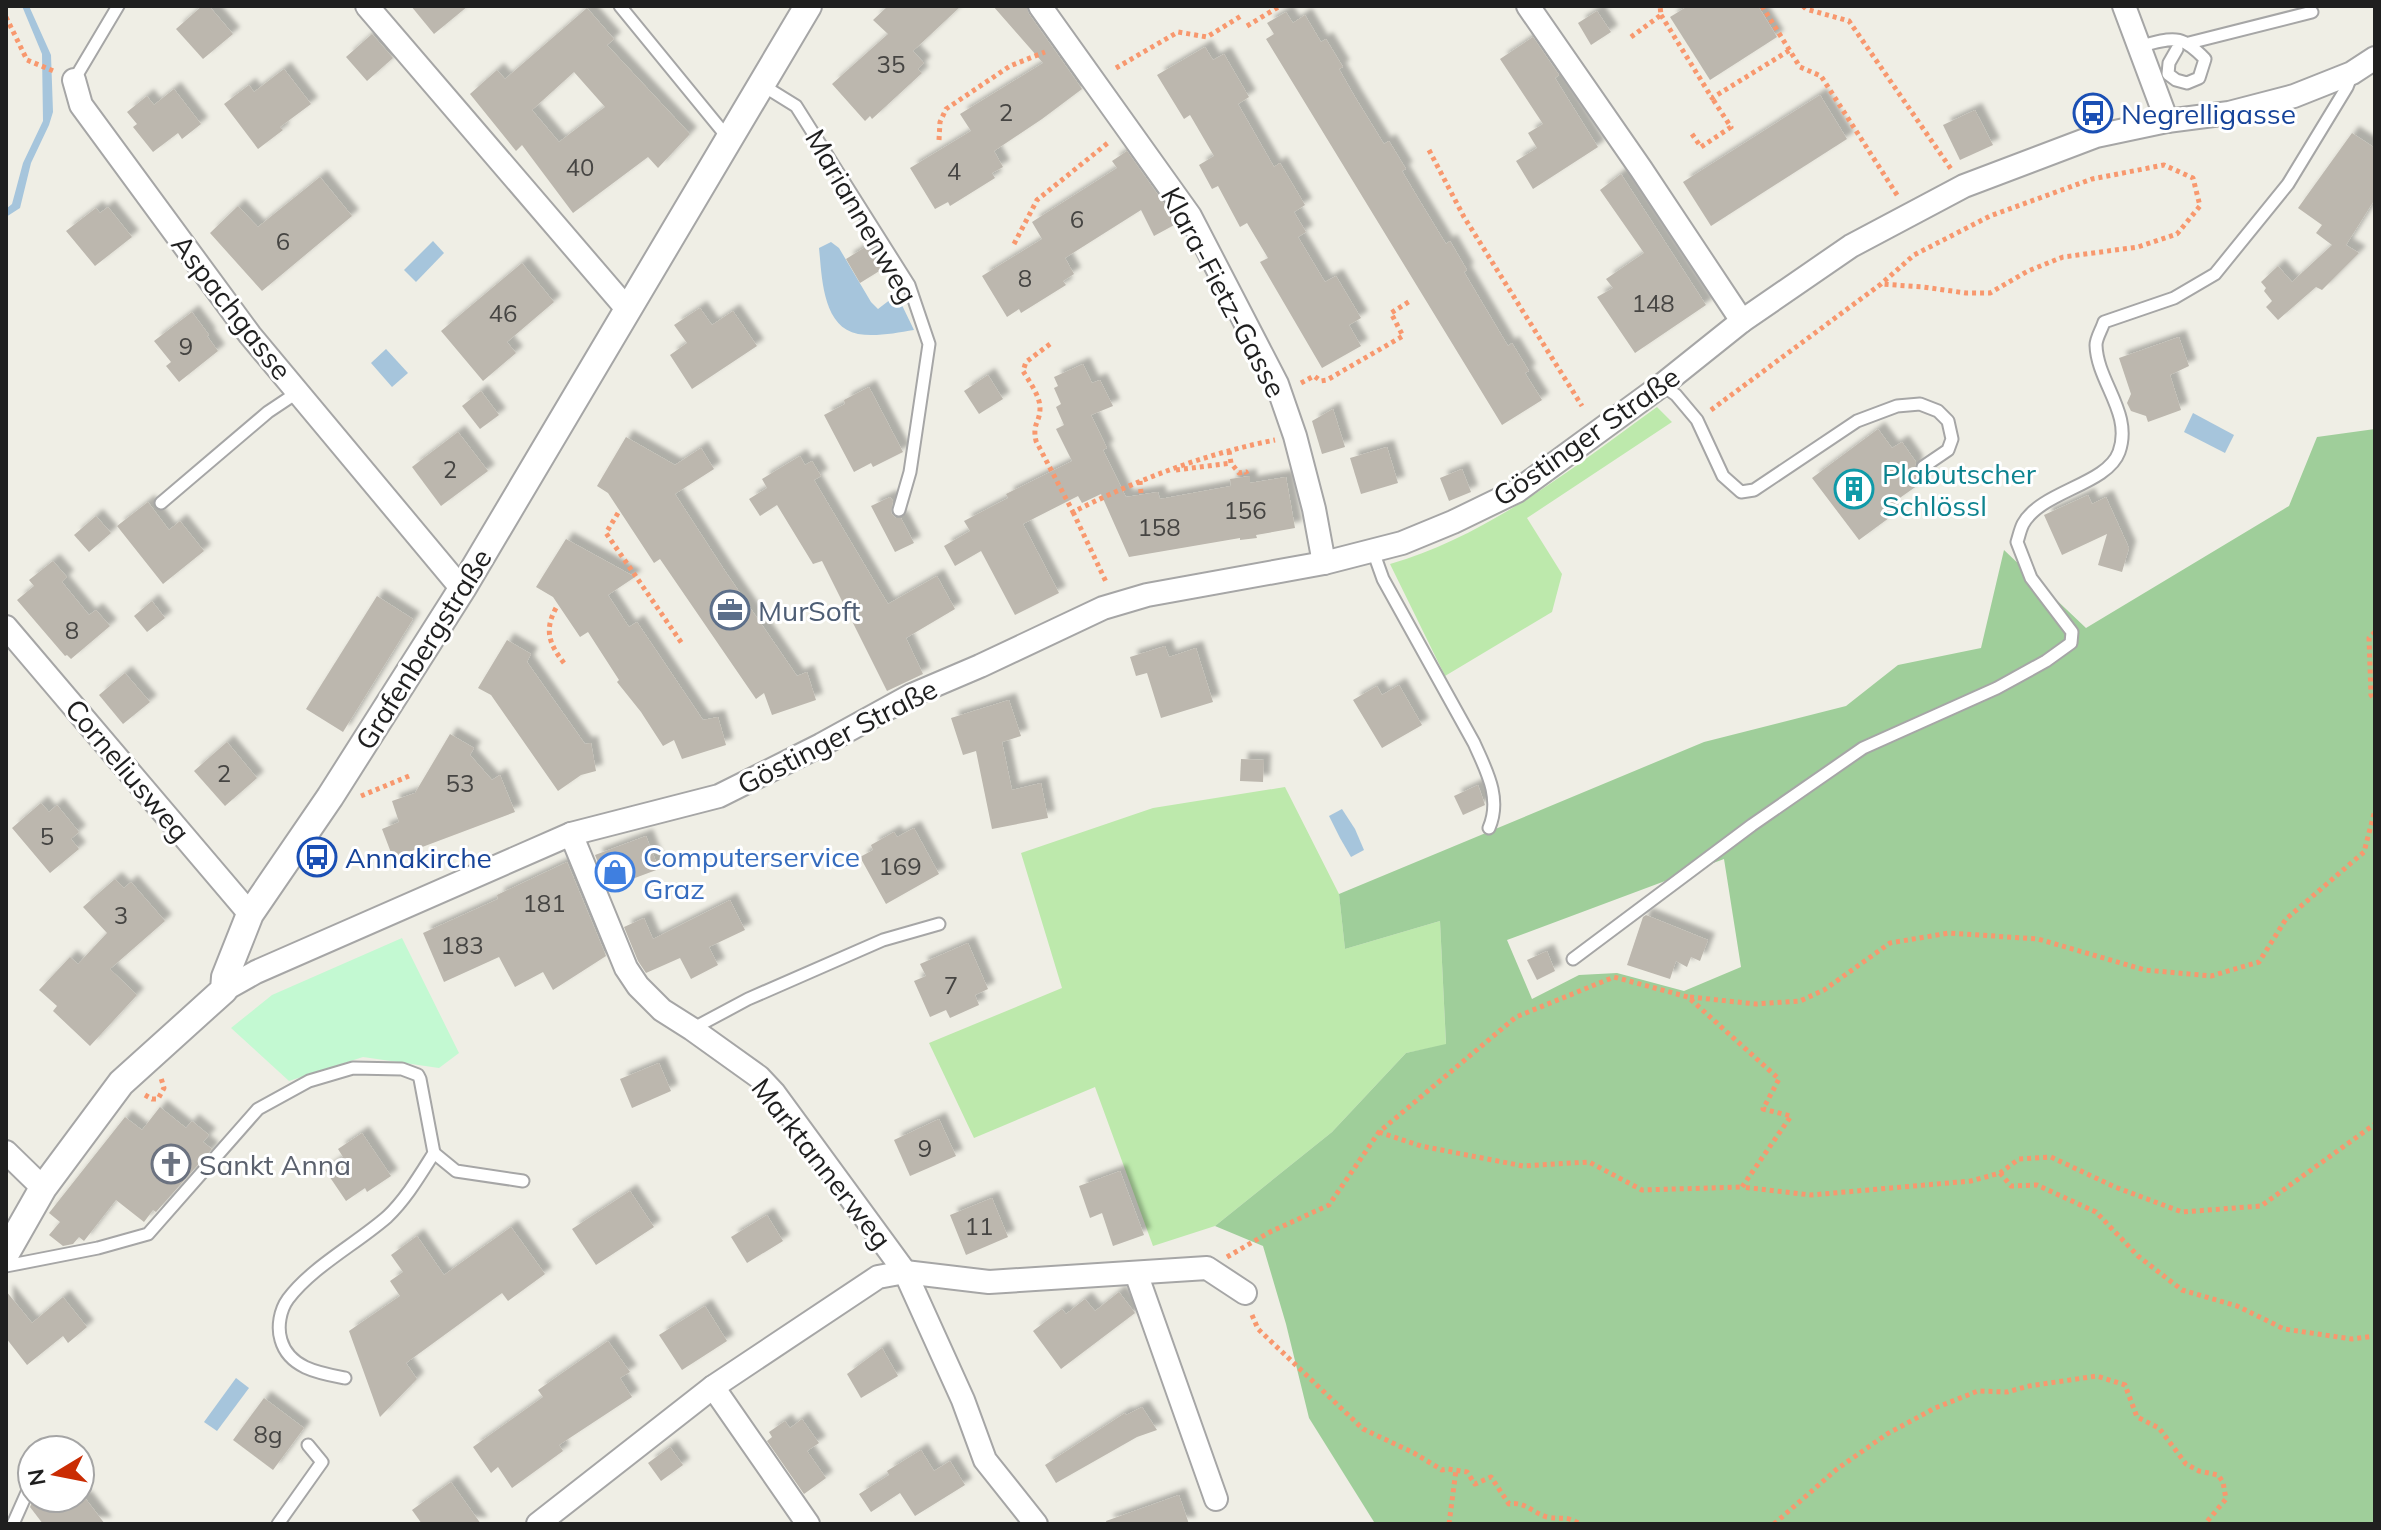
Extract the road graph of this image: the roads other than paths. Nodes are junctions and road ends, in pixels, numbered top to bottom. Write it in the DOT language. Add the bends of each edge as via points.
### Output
graph roads {
  1 [pos="118,6"];
  2 [pos="367,6"];
  3 [pos="620,6"];
  4 [pos="808,6"];
  5 [pos="1040,6"];
  6 [pos="1528,6"];
  7 [pos="2124,6"];
  8 [pos="2312,12"];
  9 [pos="2189,43"];
  10 [pos="2139,46"];
  11 [pos="2177,49"];
  12 [pos="2375,58"];
  13 [pos="2352,73"];
  14 [pos="68,77"];
  15 [pos="761,85"];
  16 [pos="2167,121"];
  17 [pos="728,139"];
  18 [pos="628,310"];
  19 [pos="1742,321"];
  20 [pos="1662,385"];
  21 [pos="298,392"];
  22 [pos="1923,467"];
  23 [pos="161,503"];
  24 [pos="899,510"];
  25 [pos="1373,551"];
  26 [pos="1324,563"];
  27 [pos="462,589"];
  28 [pos="6,627"];
  29 [pos="1489,828"];
  30 [pos="571,834"];
  31 [pos="250,914"];
  32 [pos="939,924"];
  33 [pos="1573,959"];
  34 [pos="224,990"];
  35 [pos="692,1029"];
  36 [pos="6,1152"];
  37 [pos="434,1153"];
  38 [pos="523,1181"];
  39 [pos="43,1188"];
  40 [pos="6,1253"];
  41 [pos="6,1266"];
  42 [pos="905,1272"];
  43 [pos="1136,1273"];
  44 [pos="1245,1293"];
  45 [pos="345,1378"];
  46 [pos="713,1387"];
  47 [pos="308,1445"];
  48 [pos="1216,1499"];
  49 [pos="278,1524"];
  50 [pos="538,1524"];
  51 [pos="808,1524"];
  52 [pos="1036,1524"];
  1 -- 14 [label="lane"];
  2 -- 18 [label="street"];
  3 -- 17 [label="lane"];
  4 -- 15 [label="street, Grafenbergstraße"];
  5 -- 26 [label="street, Klara-Fietz-Gasse" via="1193,222 1277,384 1295,436"];
  6 -- 19 [label="street"];
  7 -- 10 [label="street"];
  8 -- 9 [label="lane"];
  9 -- 10 [label="lane" via="2176,38"];
  9 -- 11 [label="lane" via="2205,59 2199,78 2187,83 2168,74"];
  10 -- 16 [label="street"];
  12 -- 13 [label="street, Göstinger Straße"];
  13 -- 16 [label="street, Göstinger Straße" via="2294,96"];
  13 -- 33 [label="lane, Göstinger Straße" via="2288,184 2215,274 2174,298 2104,322 2096,344 2123,433 2118,454 2108,467 2046,502 2023,523 2017,542 2031,578 2072,632 2071,643 1997,688 1863,748"];
  14 -- 21 [label="street, Aspachgasse" via="81,105"];
  15 -- 17 [label="street, Grafenbergstraße"];
  15 -- 24 [label="lane, Mariannenweg" via="796,106 909,285 929,344 910,472"];
  16 -- 19 [label="street, Göstinger Straße" via="2096,136 1964,186 1851,246"];
  17 -- 18 [label="street, Grafenbergstraße"];
  18 -- 27 [label="street, Grafenbergstraße"];
  19 -- 20 [label="street, Göstinger Straße"];
  20 -- 22 [label="lane" via="1697,420 1723,476 1741,492 1754,490 1857,421 1897,406 1920,404 1948,421 1948,450"];
  20 -- 25 [label="street, Göstinger Straße" via="1517,491 1428,533"];
  21 -- 23 [label="lane"];
  21 -- 27 [label="street, Aspachgasse"];
  25 -- 26 [label="street, Göstinger Straße"];
  25 -- 29 [label="lane" via="1485,768 1494,800"];
  26 -- 30 [label="street, Göstinger Straße" via="1103,608 912,695 719,796"];
  27 -- 31 [label="street, Grafenbergstraße"];
  28 -- 31 [label="street, Corneliusweg"];
  30 -- 34 [label="street, Göstinger Straße"];
  30 -- 35 [label="street, Marktannerweg" via="626,968 662,1010"];
  31 -- 34 [label="street, Grafenbergstraße"];
  32 -- 35 [label="lane" via="883,940"];
  34 -- 39 [label="street, Göstinger Straße" via="121,1083"];
  35 -- 42 [label="street, Marktannerweg" via="766,1084"];
  36 -- 39 [label="street"];
  37 -- 38 [label="lane" via="456,1171"];
  37 -- 41 [label="lane" via="418,1075 402,1069 353,1068 309,1081 258,1109 148,1234"];
  37 -- 45 [label="lane" via="394,1210 312,1276 287,1300 279,1319 278,1332 293,1361"];
  39 -- 40 [label="street, Göstinger Straße"];
  42 -- 43 [label="street, Marktannerweg" via="989,1282"];
  42 -- 46 [label="street, Marktannerweg" via="878,1277"];
  42 -- 52 [label="street, Marktannerweg" via="985,1460"];
  43 -- 44 [label="street, Marktannerweg" via="1197,1269"];
  43 -- 48 [label="street"];
  46 -- 50 [label="street, Marktannerweg"];
  46 -- 51 [label="street"];
  47 -- 49 [label="lane" via="322,1462"];
}
